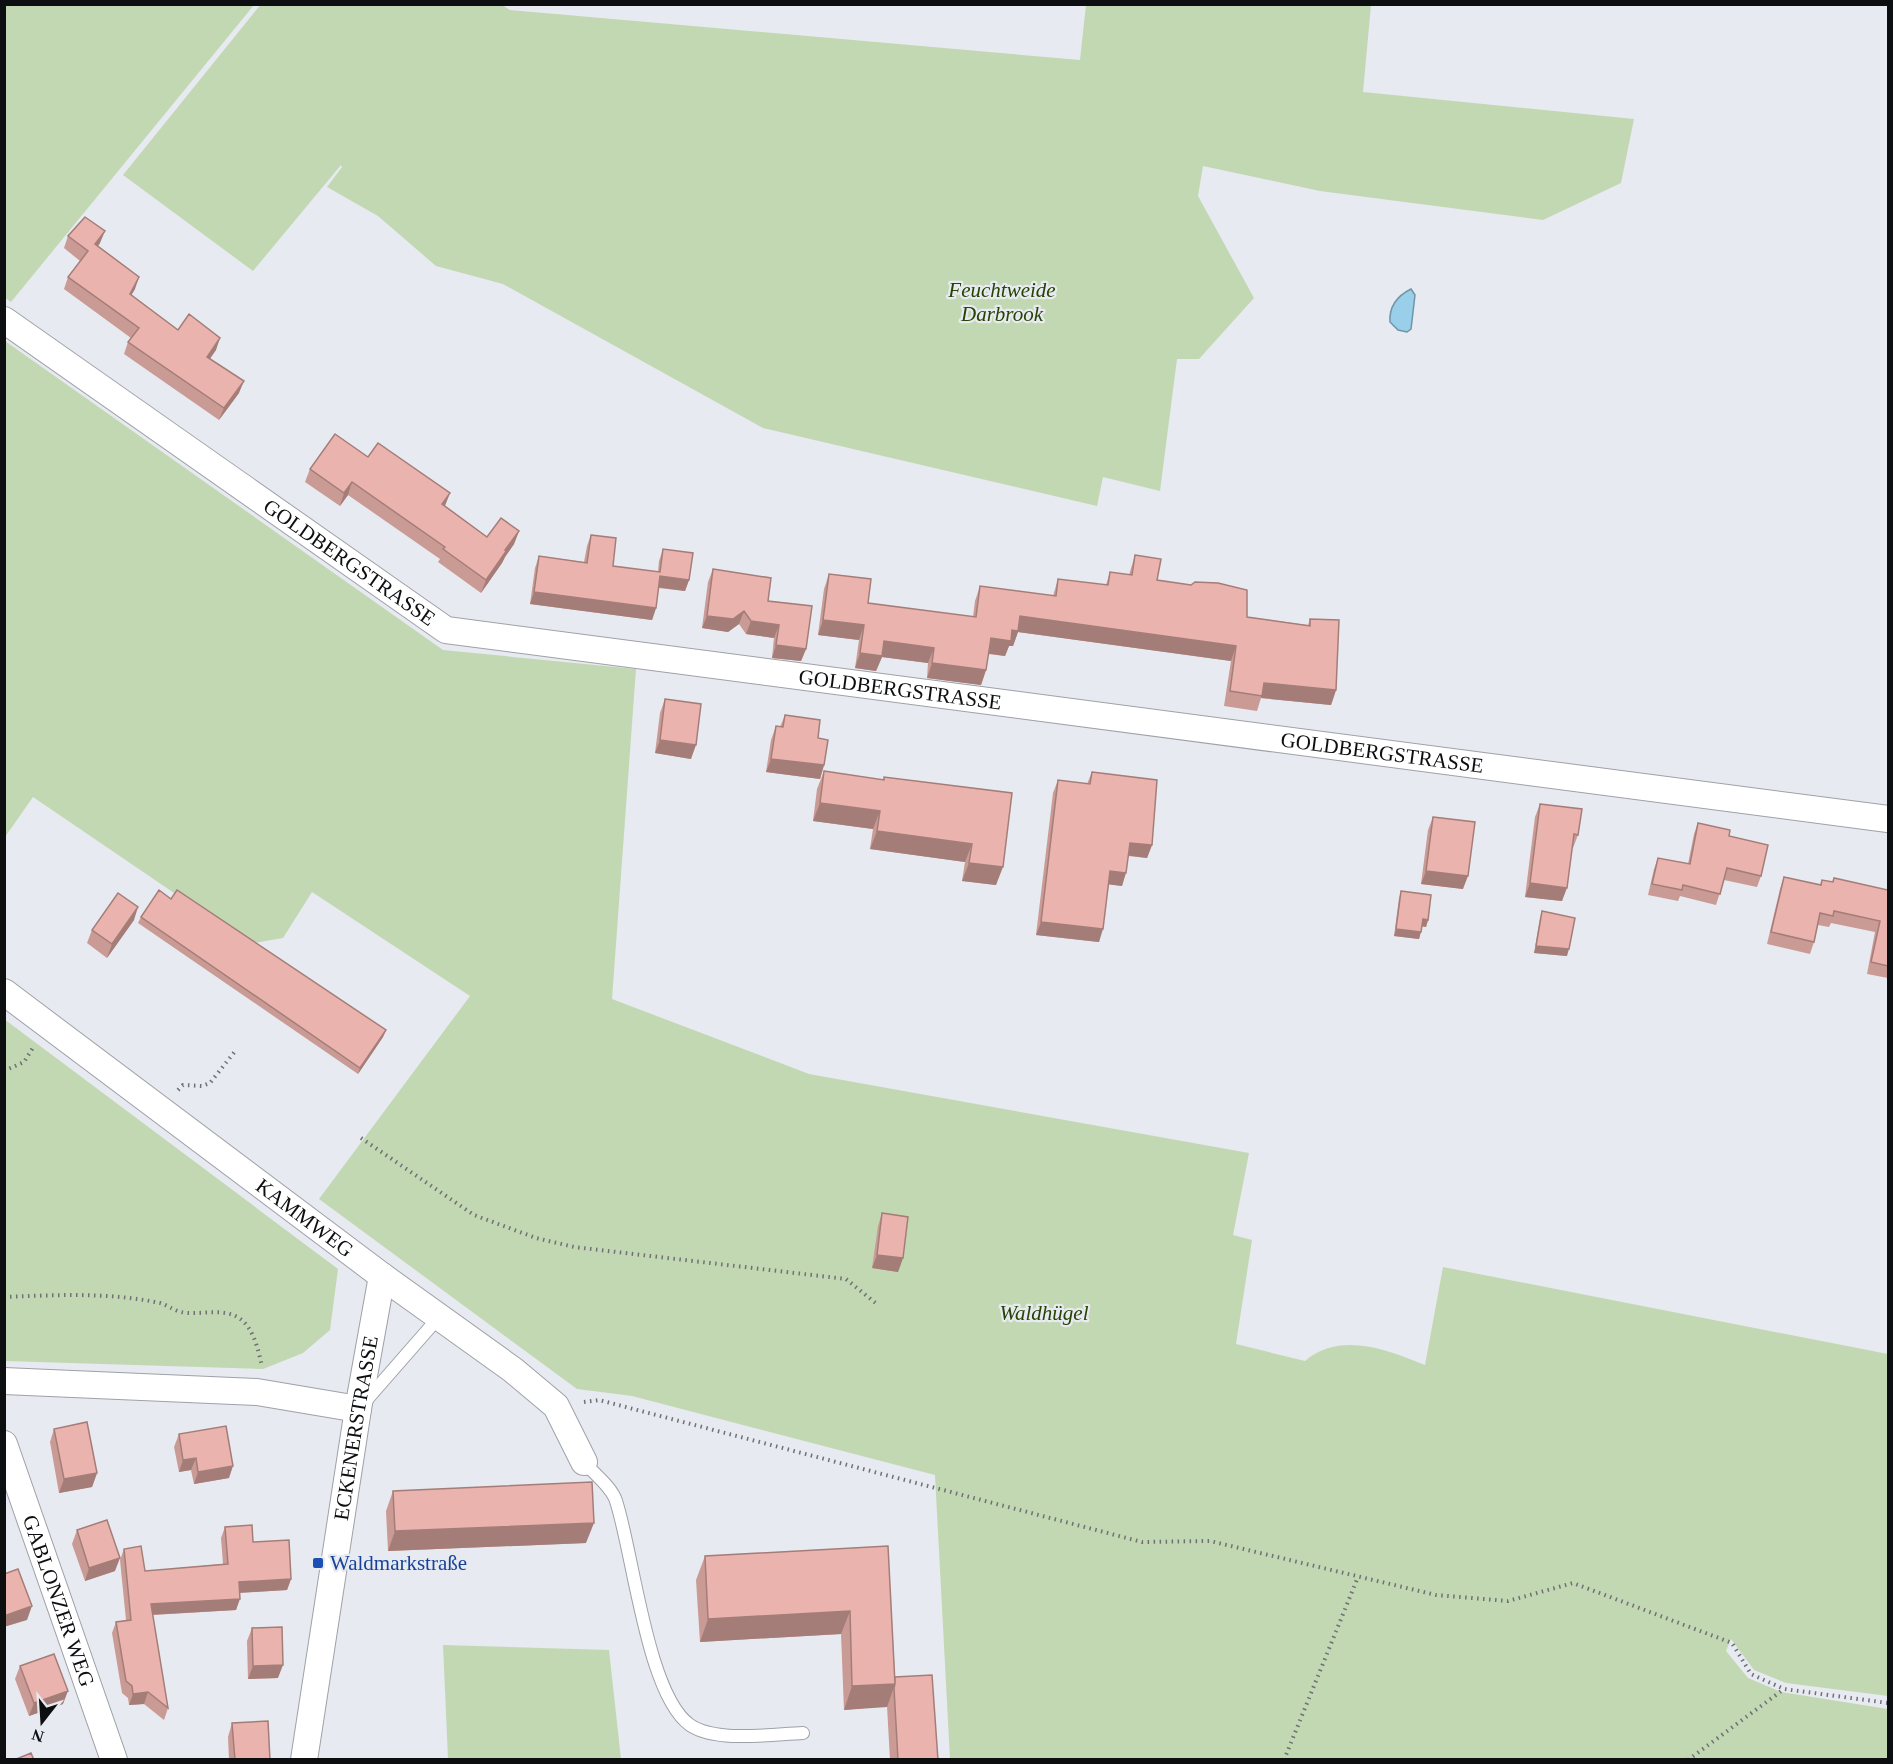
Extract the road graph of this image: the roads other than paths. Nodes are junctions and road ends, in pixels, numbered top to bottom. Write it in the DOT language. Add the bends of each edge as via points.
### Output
graph roads {
  1 [pos="4,320"];
  2 [pos="1888,819"];
  3 [pos="4,992"];
  4 [pos="382,1276"];
  5 [pos="439,1317"];
  6 [pos="4,1381"];
  7 [pos="358,1409"];
  8 [pos="4,1444"];
  9 [pos="584,1462"];
  10 [pos="804,1732"];
  11 [pos="114,1760"];
  12 [pos="304,1760"];
  1 -- 2 [label="street, GOLDBERGSTRASSE" via="446,630"];
  3 -- 4 [label="street, KAMMWEG"];
  4 -- 5 [label="street, KAMMWEG"];
  4 -- 7 [label="street, ECKENERSTRASSE"];
  5 -- 7 [label="lane"];
  5 -- 9 [label="street, KAMMWEG" via="556,1406"];
  6 -- 7 [label="street" via="270,1394"];
  7 -- 12 [label="street, ECKENERSTRASSE"];
  8 -- 11 [label="street, GABLONZER WEG"];
  9 -- 10 [label="lane" via="615,1498 665,1694 690,1725 721,1735"];
}
